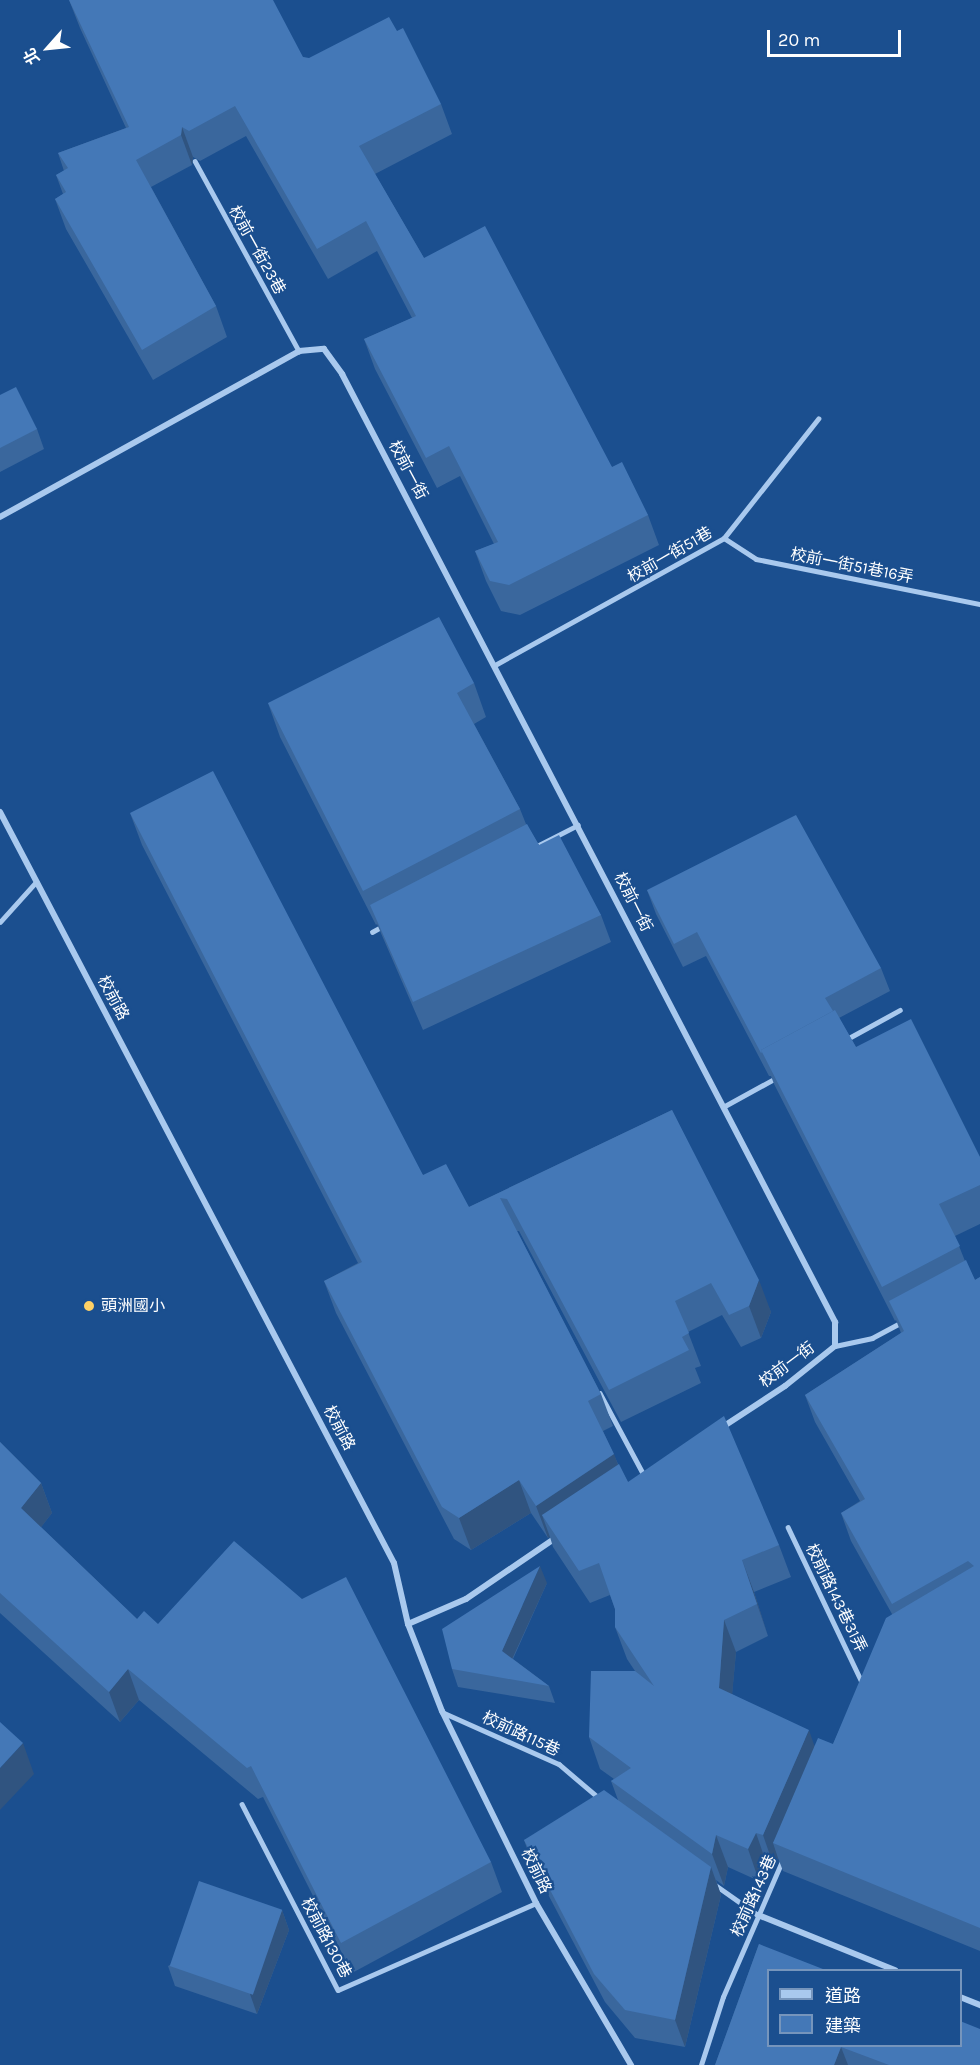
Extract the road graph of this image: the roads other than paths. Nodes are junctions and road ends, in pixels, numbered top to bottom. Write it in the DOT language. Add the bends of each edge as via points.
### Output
graph roads {
  1 [pos="195,161"];
  2 [pos="298,351"];
  3 [pos="818,419"];
  4 [pos="0,517"];
  5 [pos="724,538"];
  6 [pos="980,604"];
  7 [pos="495,665"];
  8 [pos="0,812"];
  9 [pos="578,825"];
  10 [pos="526,851"];
  11 [pos="36,882"];
  12 [pos="392,921"];
  13 [pos="0,922"];
  14 [pos="372,932"];
  15 [pos="900,1010"];
  16 [pos="838,1044"];
  17 [pos="786,1073"];
  18 [pos="723,1107"];
  19 [pos="911,1317"];
  20 [pos="835,1346"];
  21 [pos="597,1386"];
  22 [pos="716,1432"];
  23 [pos="656,1471"];
  24 [pos="646,1478"];
  25 [pos="636,1484"];
  26 [pos="788,1527"];
  27 [pos="569,1529"];
  28 [pos="408,1624"];
  29 [pos="865,1671"];
  30 [pos="861,1680"];
  31 [pos="857,1690"];
  32 [pos="442,1712"];
  33 [pos="602,1801"];
  34 [pos="242,1804"];
  35 [pos="786,1851"];
  36 [pos="711,1882"];
  37 [pos="536,1903"];
  38 [pos="758,1915"];
  39 [pos="890,1969"];
  40 [pos="962,1998"];
  41 [pos="980,2005"];
  42 [pos="631,2065"];
  43 [pos="701,2065"];
  1 -- 2 [label="lane, 校前一街23巷"];
  2 -- 4 [label="street"];
  2 -- 7 [label="street, 校前一街" via="324,349 342,374"];
  3 -- 5 [label="lane, 校前一街51巷"];
  5 -- 6 [label="lane, 校前一街51巷16弄" via="756,559"];
  5 -- 7 [label="lane, 校前一街51巷"];
  7 -- 9 [label="street, 校前一街"];
  8 -- 11 [label="street, 校前路"];
  9 -- 10 [label="lane"];
  9 -- 18 [label="street, 校前一街"];
  11 -- 13 [label="lane"];
  11 -- 28 [label="street, 校前路" via="394,1563"];
  12 -- 14 [label="lane"];
  15 -- 16 [label="lane"];
  17 -- 18 [label="lane"];
  18 -- 20 [label="street, 校前一街" via="835,1322"];
  19 -- 20 [label="lane" via="872,1338"];
  20 -- 22 [label="street, 校前一街" via="785,1386"];
  21 -- 24 [label="lane"];
  23 -- 24 [label="street"];
  24 -- 25 [label="street"];
  26 -- 30 [label="lane, 校前路143巷31弄"];
  27 -- 28 [label="street" via="466,1599"];
  28 -- 32 [label="street, 校前路"];
  29 -- 30 [label="lane"];
  30 -- 31 [label="lane"];
  32 -- 33 [label="lane, 校前路115巷" via="559,1764"];
  32 -- 37 [label="street, 校前路"];
  34 -- 37 [label="lane, 校前路130巷" via="338,1990"];
  35 -- 38 [label="lane, 校前路143巷"];
  36 -- 38 [label="lane"];
  37 -- 42 [label="street, 校前路"];
  38 -- 39 [label="street"];
  38 -- 43 [label="lane, 校前路143巷" via="723,1997"];
  40 -- 41 [label="street"];
}
